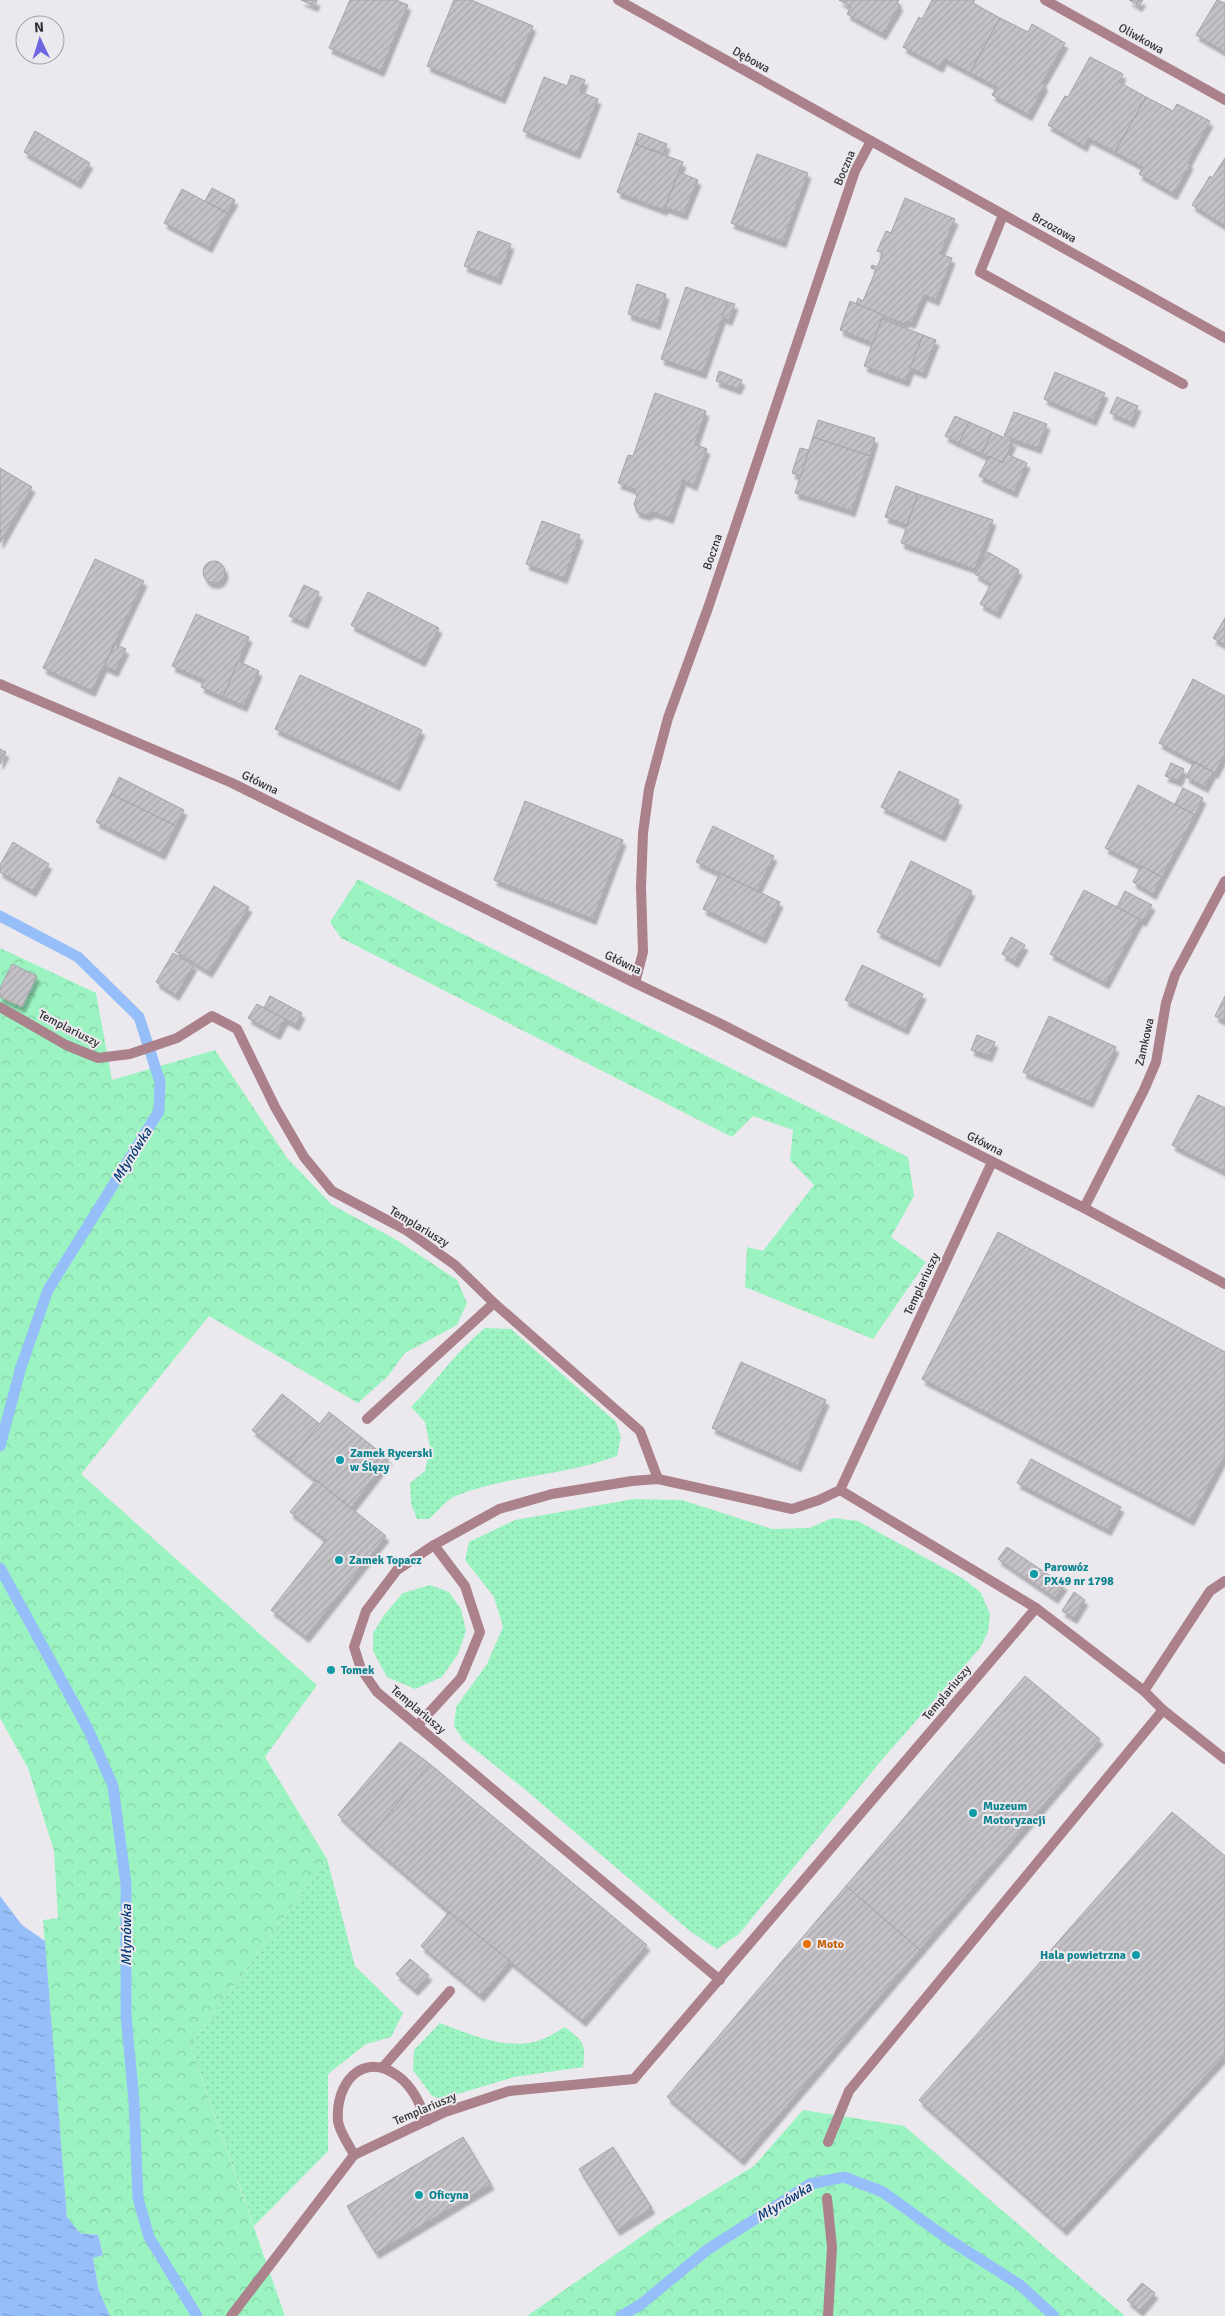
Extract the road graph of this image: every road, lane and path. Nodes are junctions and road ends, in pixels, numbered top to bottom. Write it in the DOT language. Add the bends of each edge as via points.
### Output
graph roads {
  1 [pos="618,0"];
  2 [pos="1045,0"];
  3 [pos="1225,100"];
  4 [pos="871,141"];
  5 [pos="1004,214"];
  6 [pos="1225,338"];
  7 [pos="1183,384"];
  8 [pos="0,684"];
  9 [pos="1225,881"];
  10 [pos="634,983"];
  11 [pos="0,1007"];
  12 [pos="992,1162"];
  13 [pos="1084,1208"];
  14 [pos="1225,1284"];
  15 [pos="494,1303"];
  16 [pos="367,1419"];
  17 [pos="658,1479"];
  18 [pos="840,1490"];
  19 [pos="434,1544"];
  20 [pos="1225,1581"];
  21 [pos="1036,1608"];
  22 [pos="1144,1692"];
  23 [pos="1163,1710"];
  24 [pos="417,1726"];
  25 [pos="1225,1759"];
  26 [pos="720,1980"];
  27 [pos="450,1991"];
  28 [pos="383,2067"];
  29 [pos="428,2121"];
  30 [pos="828,2142"];
  31 [pos="354,2155"];
  32 [pos="827,2198"];
  33 [pos="233,2315"];
  34 [pos="828,2316"];
  1 -- 4 [label="street, Dębowa"];
  2 -- 3 [label="street, Oliwkowa"];
  4 -- 5 [label="street, Brzozowa"];
  4 -- 10 [label="street, Boczna" via="855,170 668,718 649,789 641,887 643,952"];
  5 -- 6 [label="street, Brzozowa"];
  5 -- 7 [label="street" via="980,272"];
  8 -- 10 [label="street, Główna" via="232,783"];
  9 -- 13 [label="street, Zamkowa" via="1175,975 1166,1003 1156,1062"];
  10 -- 12 [label="street, Główna"];
  11 -- 15 [label="street, Templariuszy" via="66,1045 98,1058 130,1054 176,1038 212,1016 237,1029 304,1157 332,1190 406,1230 448,1259"];
  12 -- 13 [label="street, Główna"];
  12 -- 18 [label="street, Templariuszy"];
  13 -- 14 [label="street, Główna"];
  15 -- 16 [label="street"];
  15 -- 17 [label="street, Templariuszy" via="640,1431"];
  17 -- 18 [label="street, Templariuszy" via="792,1509"];
  17 -- 19 [label="street, Templariuszy" via="552,1494 499,1509"];
  18 -- 21 [label="street"];
  19 -- 24 [label="street" via="465,1586 480,1632 461,1678"];
  19 -- 24 [label="street, Templariuszy" via="397,1570 366,1611 354,1648 361,1669 377,1692"];
  20 -- 22 [label="street" via="1210,1591"];
  21 -- 22 [label="street"];
  21 -- 26 [label="street, Templariuszy"];
  22 -- 23 [label="street"];
  23 -- 25 [label="street"];
  23 -- 30 [label="street" via="849,2091"];
  24 -- 26 [label="street, Templariuszy"];
  26 -- 29 [label="street, Templariuszy" via="634,2079 508,2091"];
  27 -- 28 [label="street"];
  28 -- 29 [label="street" via="398,2076 416,2095"];
  28 -- 31 [label="street" via="368,2066 350,2076 339,2094 338,2122"];
  29 -- 31 [label="street, Templariuszy"];
  31 -- 33 [label="street, Templariuszy"];
  32 -- 34 [label="street" via="832,2247"];
}
